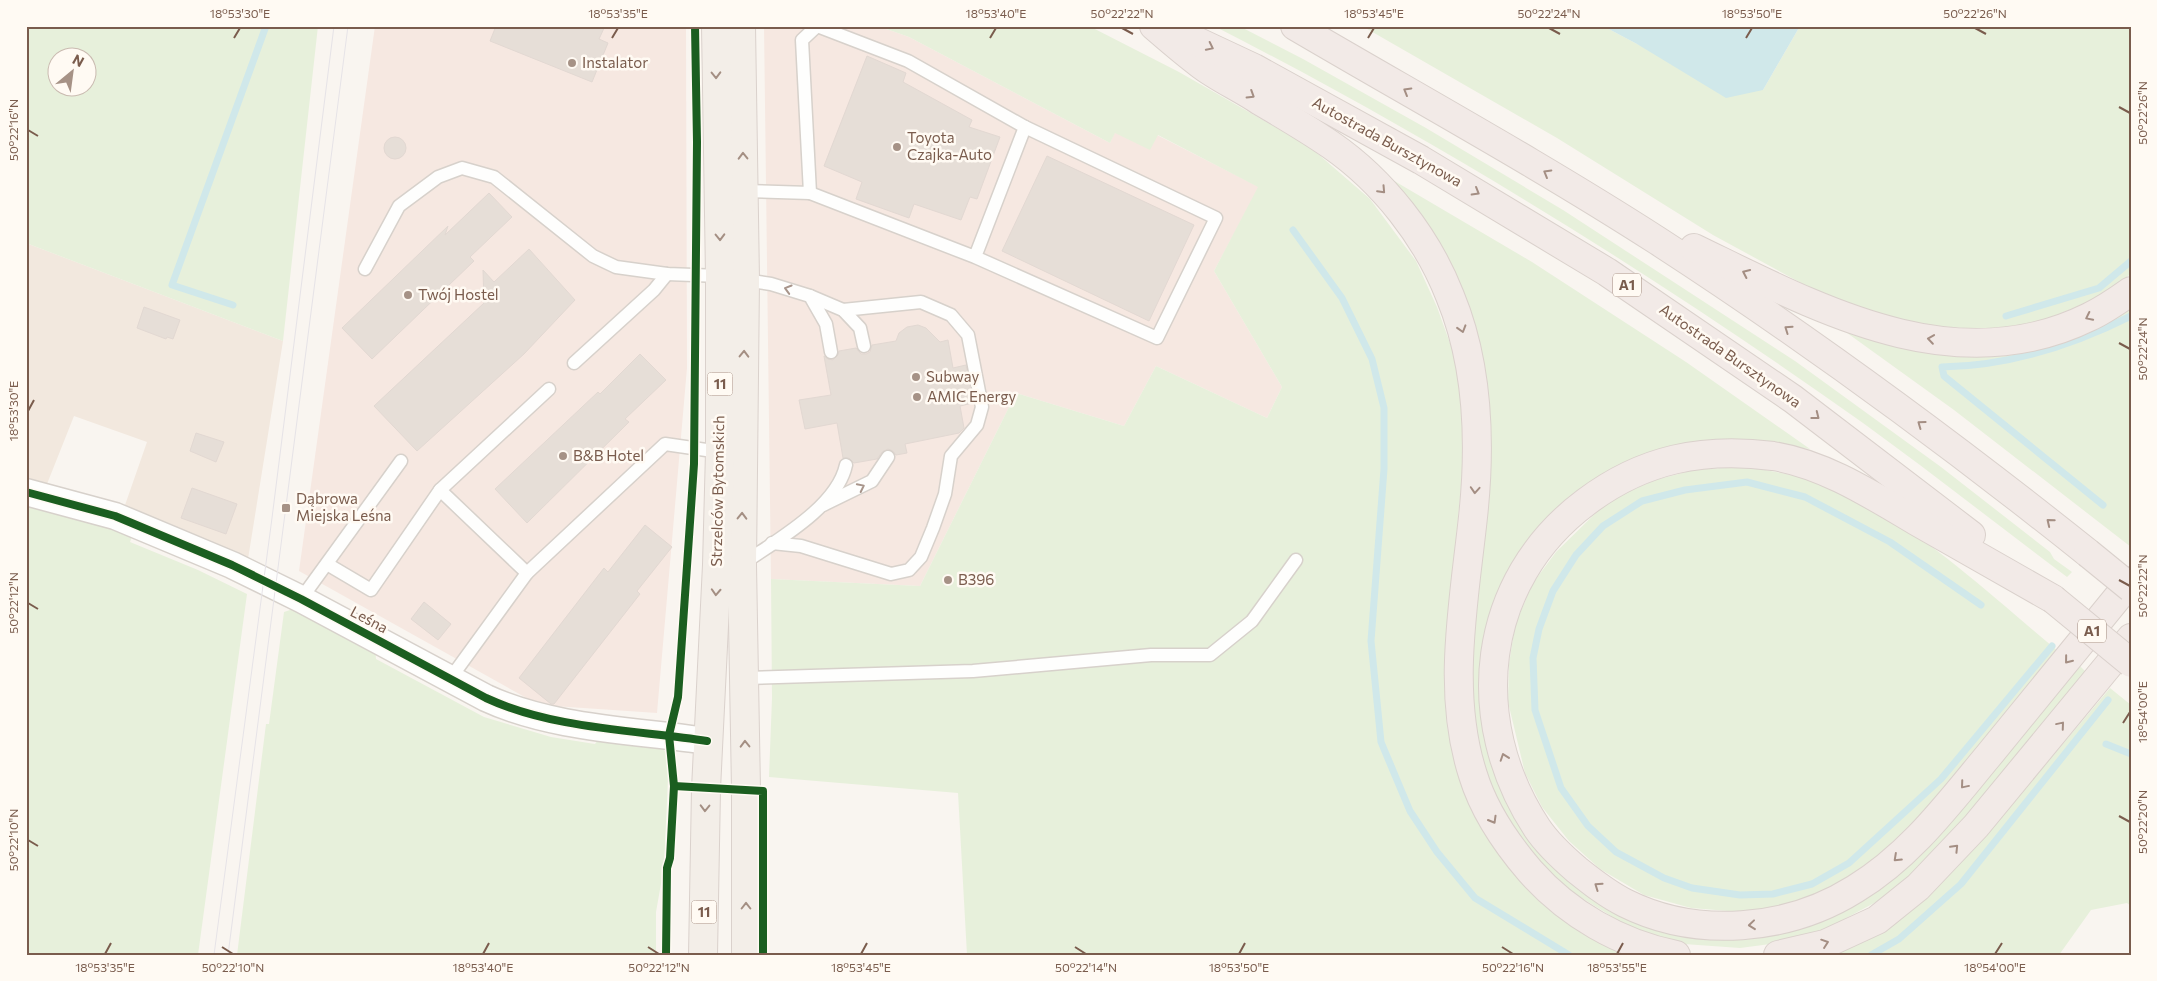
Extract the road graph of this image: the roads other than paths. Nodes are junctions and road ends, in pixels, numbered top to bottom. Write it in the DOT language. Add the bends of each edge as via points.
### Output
graph roads {
  1 [pos="716,26"];
  2 [pos="741,26"];
  3 [pos="1154,26"];
  4 [pos="1166,26"];
  5 [pos="1295,26"];
  6 [pos="1025,127"];
  7 [pos="744,191"];
  8 [pos="810,193"];
  9 [pos="1589,198"];
  10 [pos="975,257"];
  11 [pos="365,269"];
  12 [pos="667,274"];
  13 [pos="732,278"];
  14 [pos="2131,291"];
  15 [pos="810,296"];
  16 [pos="843,310"];
  17 [pos="864,346"];
  18 [pos="831,352"];
  19 [pos="574,363"];
  20 [pos="549,389"];
  21 [pos="720,452"];
  22 [pos="888,457"];
  23 [pos="401,461"];
  24 [pos="846,465"];
  25 [pos="440,490"];
  26 [pos="26,492"];
  27 [pos="823,505"];
  28 [pos="772,543"];
  29 [pos="1296,560"];
  30 [pos="327,564"];
  31 [pos="742,565"];
  32 [pos="527,573"];
  33 [pos="2131,581"];
  34 [pos="2131,588"];
  35 [pos="302,599"];
  36 [pos="2053,599"];
  37 [pos="2131,638"];
  38 [pos="2131,662"];
  39 [pos="744,678"];
  40 [pos="450,679"];
  41 [pos="707,741"];
  42 [pos="703,955"];
  43 [pos="746,955"];
  44 [pos="1676,955"];
  45 [pos="1778,955"];
  1 -- 13 [label="main road, Strzelców Bytomskich / 11, one-way"];
  7 -- 2 [label="main road, Strzelców Bytomskich / 11, one-way"];
  3 -- 44 [label="highway, one-way" via="1202,66 1339,152 1398,207 1436,266 1463,331 1477,424 1473,515 1460,642 1462,729 1473,776 1504,839 1545,888 1599,927 1637,944"];
  4 -- 36 [label="highway, Autostrada Bursztynowa / A1, one-way" via="1254,68 1421,160 1607,272 1793,399"];
  9 -- 5 [label="highway, one-way"];
  6 -- 8 [label="lane" via="908,61 817,26 802,40"];
  6 -- 10 [label="lane"];
  6 -- 10 [label="lane" via="1216,218 1157,338"];
  7 -- 8 [label="lane"];
  7 -- 13 [label="main road, Strzelców Bytomskich / 11"];
  8 -- 10 [label="lane"];
  14 -- 9 [label="highway, one-way" via="2089,317 2039,335 1973,344 1908,336 1839,315"];
  34 -- 9 [label="highway, one-way, bridge" via="1988,474 1885,398 1744,298"];
  11 -- 12 [label="lane" via="399,206 438,177 462,168 494,177 593,256 616,267"];
  12 -- 13 [label="lane"];
  12 -- 19 [label="lane" via="654,290"];
  15 -- 13 [label="lane, one-way" via="771,284"];
  13 -- 21 [label="main road, Strzelców Bytomskich / 11"];
  31 -- 13 [label="main road, Strzelców Bytomskich / 11, one-way"];
  15 -- 16 [label="lane"];
  15 -- 18 [label="lane" via="826,324"];
  16 -- 17 [label="lane" via="860,328"];
  16 -- 28 [label="lane" via="921,302 951,315 968,335 982,407 977,426 951,456 945,494 933,528 921,557 909,570 891,574 801,546"];
  20 -- 25 [label="lane"];
  21 -- 32 [label="lane" via="665,444"];
  21 -- 41 [label="main road, Strzelców Bytomskich / 11, one-way"];
  27 -- 22 [label="lane, one-way" via="872,481"];
  23 -- 30 [label="lane"];
  24 -- 27 [label="lane"];
  25 -- 30 [label="lane" via="371,590"];
  25 -- 32 [label="lane"];
  26 -- 35 [label="street, Leśna" via="115,516 232,564"];
  27 -- 28 [label="lane"];
  28 -- 31 [label="lane"];
  29 -- 39 [label="lane" via="1252,621 1210,655 1151,655 973,671"];
  30 -- 35 [label="lane"];
  31 -- 39 [label="main road, Strzelców Bytomskich / 11"];
  32 -- 40 [label="lane"];
  33 -- 36 [label="highway, one-way" via="1948,805 1895,861 1854,890 1811,911 1752,926 1682,922 1624,903 1597,886 1568,862 1538,830 1513,784 1498,740 1493,708 1495,647 1518,581 1539,547 1567,516 1604,488 1667,461 1715,452 1777,457 1838,476"];
  35 -- 40 [label="street, Leśna"];
  36 -- 38 [label="highway, Autostrada Bursztynowa / A1, bridge"];
  45 -- 37 [label="highway, one-way" via="1825,944 1877,920 1918,888 1976,826"];
  43 -- 39 [label="main road, Strzelców Bytomskich / 11, one-way"];
  40 -- 41 [label="street, Leśna" via="523,713"];
  41 -- 42 [label="main road, Strzelców Bytomskich / 11, one-way"];
}
